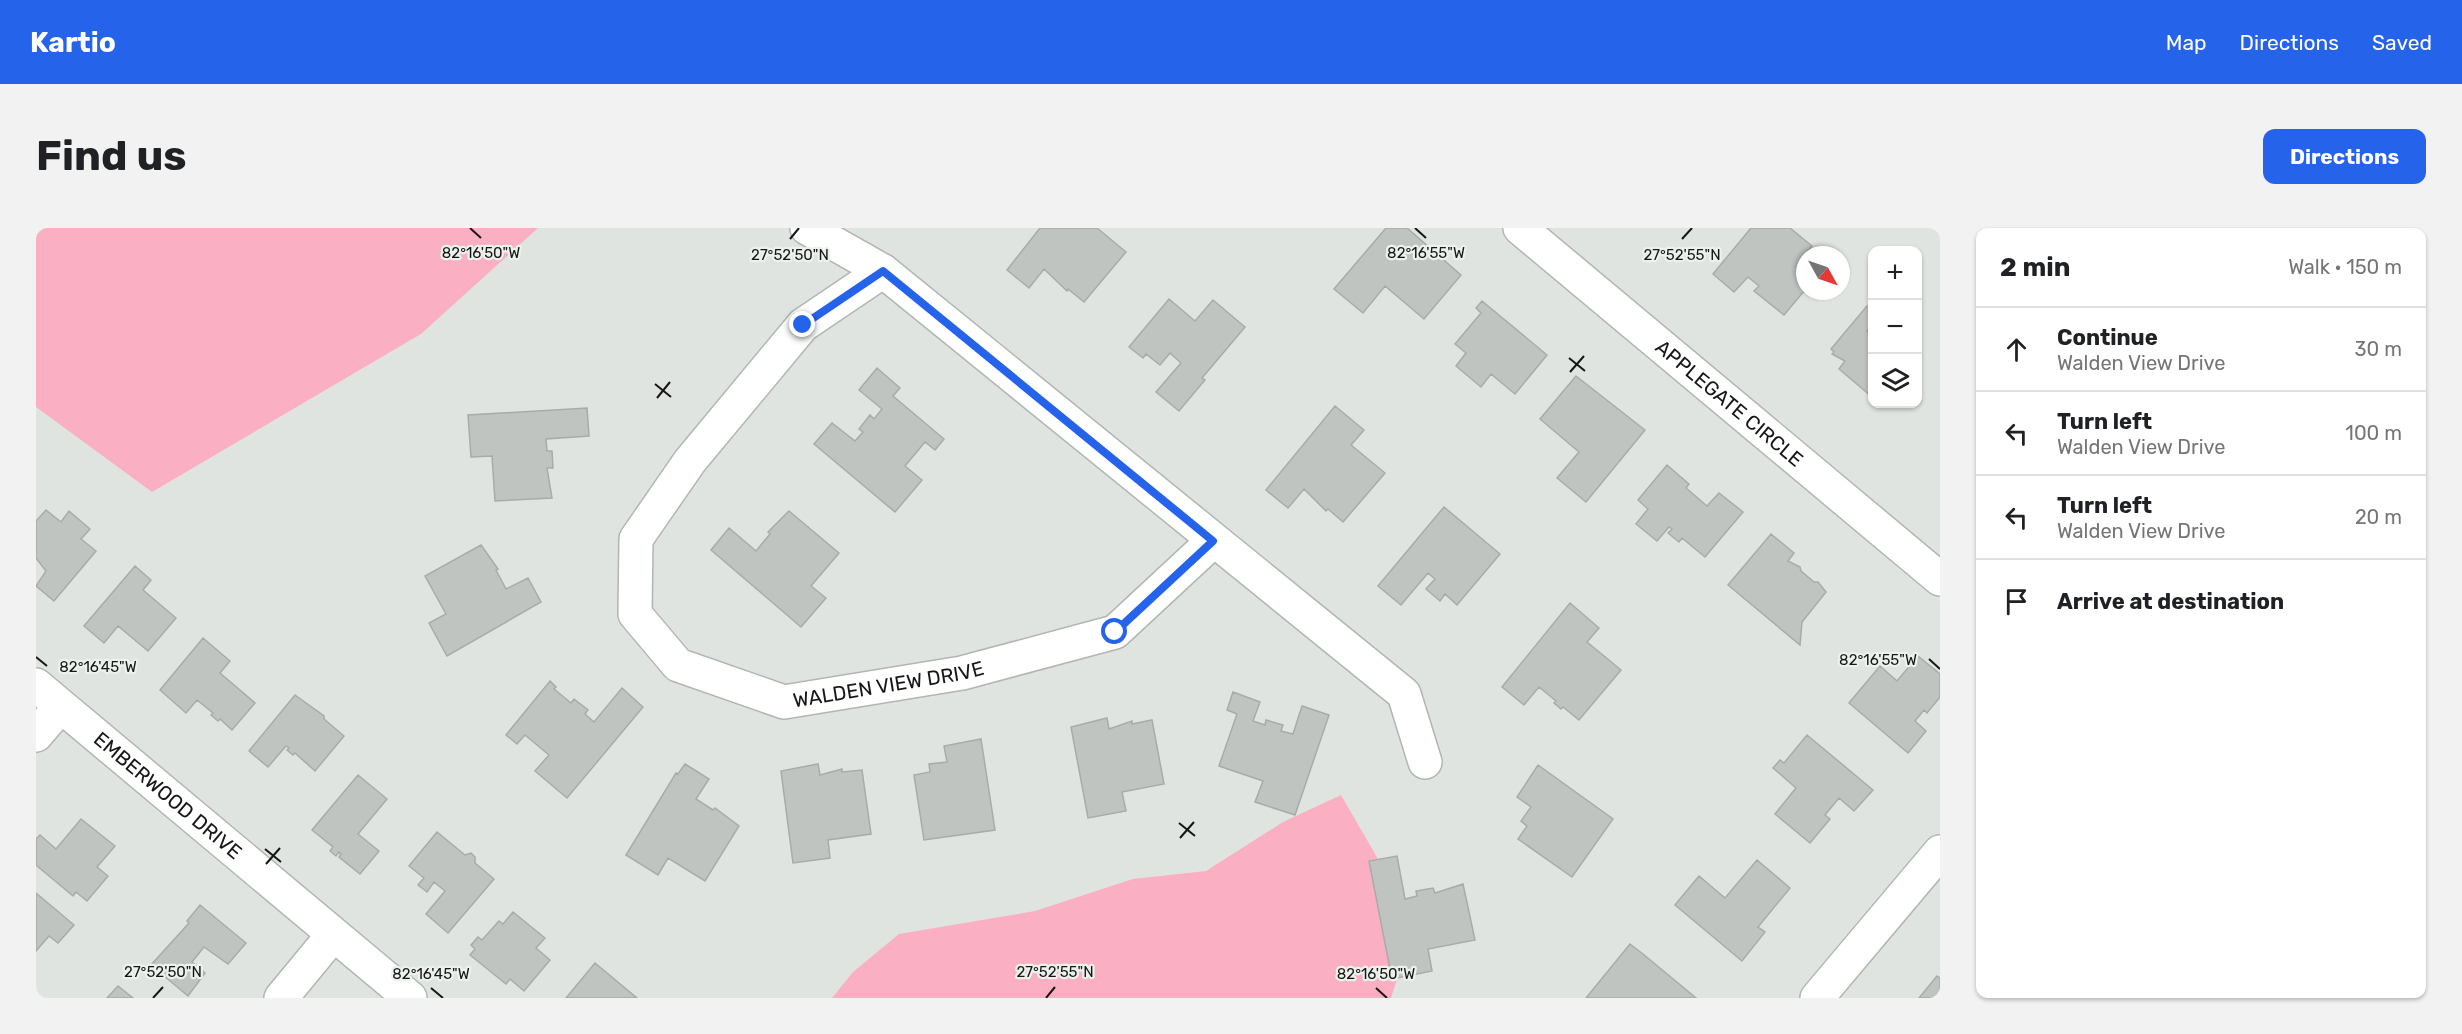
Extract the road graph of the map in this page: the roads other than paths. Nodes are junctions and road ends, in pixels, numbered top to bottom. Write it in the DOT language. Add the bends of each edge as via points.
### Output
graph roads {
  1 [pos="807,228"];
  2 [pos="1520,228"];
  3 [pos="883,271"];
  4 [pos="1213,541"];
  5 [pos="1940,579"];
  6 [pos="36,685"];
  7 [pos="60,707"];
  8 [pos="36,735"];
  9 [pos="1425,762"];
  10 [pos="1940,852"];
  11 [pos="333,935"];
  12 [pos="281,998"];
  13 [pos="410,998"];
  14 [pos="1817,998"];
  1 -- 3 [label="street"];
  2 -- 5 [label="street, APPLEGATE CIRCLE"];
  3 -- 4 [label="street"];
  3 -- 4 [label="street, WALDEN VIEW DRIVE" via="803,325 690,461 636,539 635,614 678,665 784,702 962,673 1115,632"];
  4 -- 9 [label="street" via="1404,694"];
  6 -- 7 [label="street, EMBERWOOD DRIVE"];
  7 -- 8 [label="street"];
  7 -- 11 [label="street, EMBERWOOD DRIVE"];
  10 -- 14 [label="street"];
  11 -- 12 [label="street"];
  11 -- 13 [label="street, EMBERWOOD DRIVE"];
}
